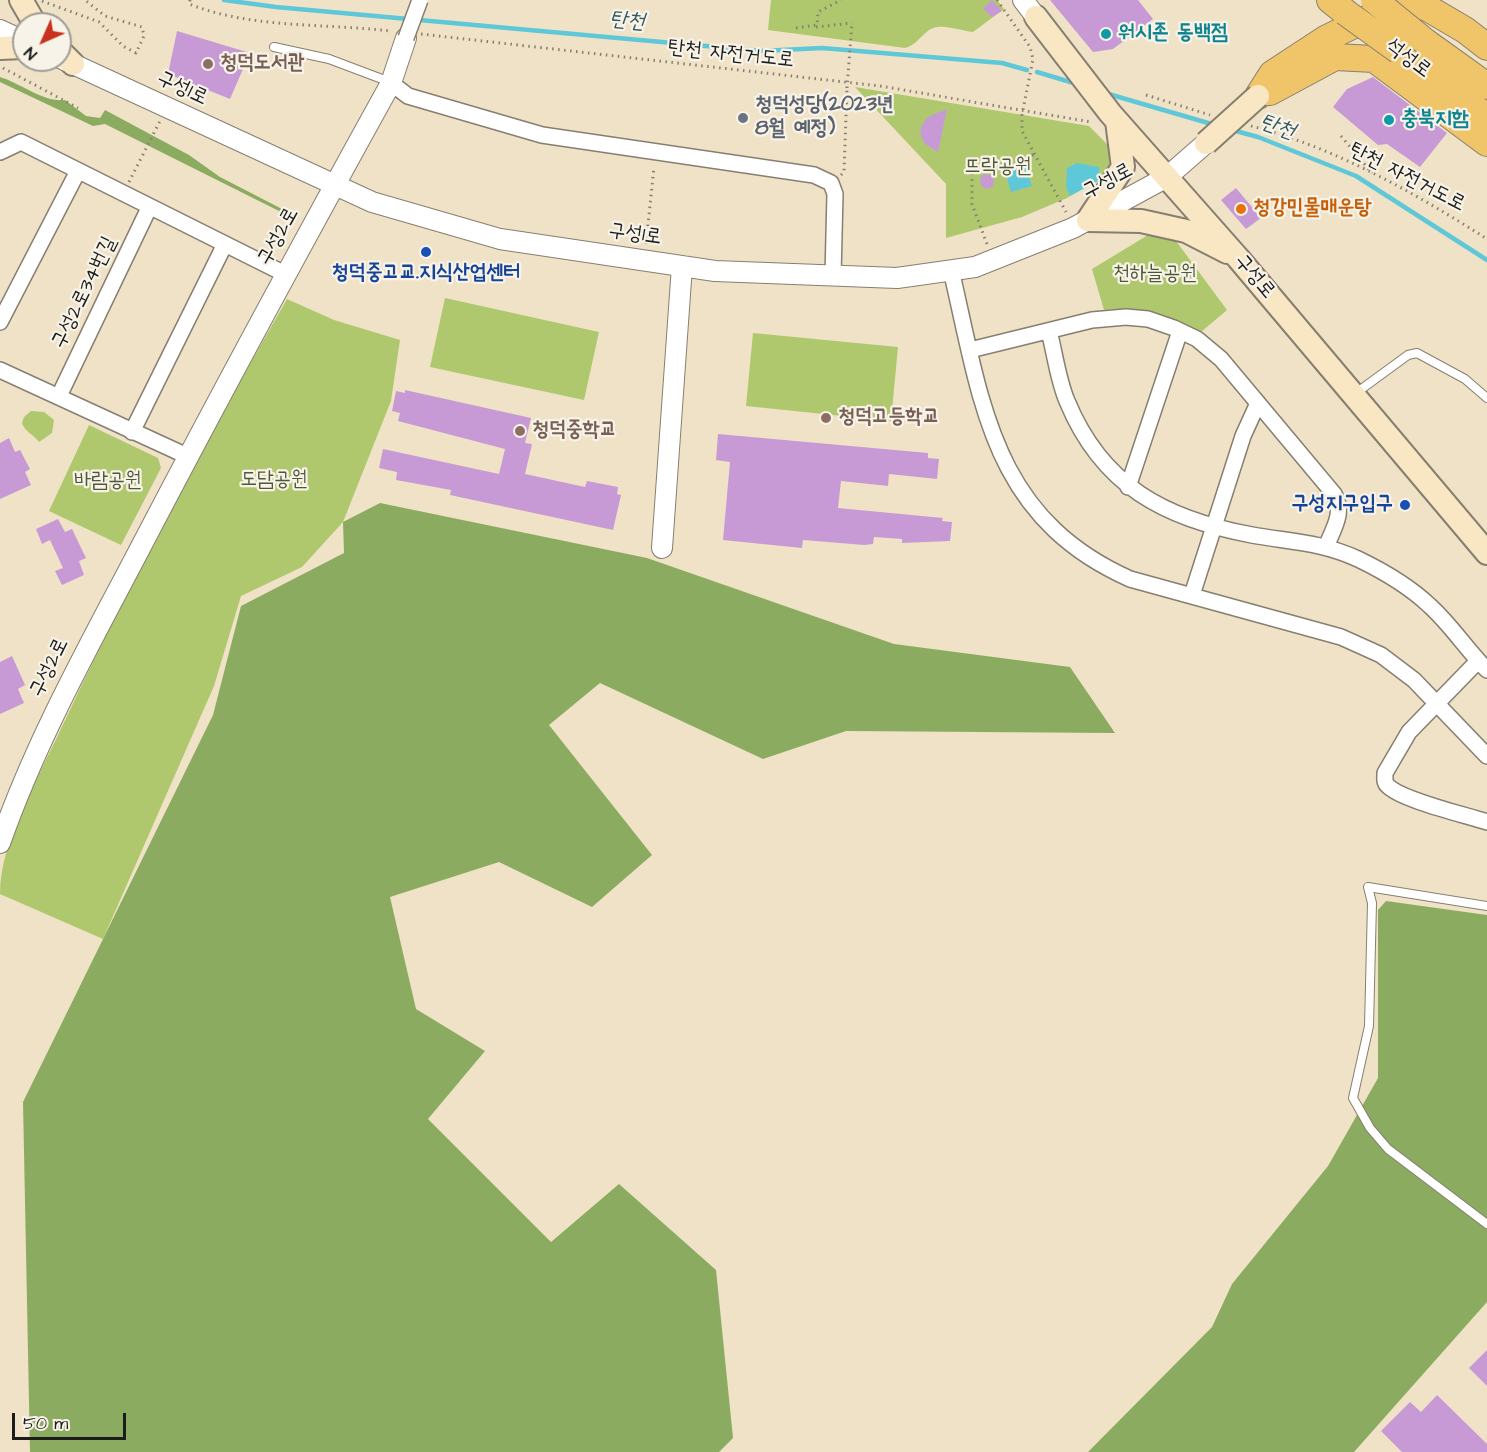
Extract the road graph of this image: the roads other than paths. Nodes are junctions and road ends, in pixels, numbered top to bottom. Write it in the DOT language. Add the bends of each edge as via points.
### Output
graph roads {
  1 [pos="420,0"];
  2 [pos="1374,0"];
  3 [pos="1337,6"];
  4 [pos="1029,9"];
  5 [pos="407,34"];
  6 [pos="274,47"];
  7 [pos="1487,47"];
  8 [pos="72,62"];
  9 [pos="391,83"];
  10 [pos="1487,86"];
  11 [pos="1258,96"];
  12 [pos="1487,117"];
  13 [pos="1106,119"];
  14 [pos="1206,143"];
  15 [pos="1487,143"];
  16 [pos="0,152"];
  17 [pos="78,171"];
  18 [pos="1167,177"];
  19 [pos="334,186"];
  20 [pos="149,208"];
  21 [pos="1081,224"];
  22 [pos="224,246"];
  23 [pos="1238,258"];
  24 [pos="682,266"];
  25 [pos="951,270"];
  26 [pos="285,274"];
  27 [pos="833,276"];
  28 [pos="0,322"];
  29 [pos="1049,331"];
  30 [pos="1180,331"];
  31 [pos="970,350"];
  32 [pos="0,370"];
  33 [pos="1354,395"];
  34 [pos="59,396"];
  35 [pos="1487,398"];
  36 [pos="1258,403"];
  37 [pos="132,432"];
  38 [pos="187,456"];
  39 [pos="1128,487"];
  40 [pos="1215,526"];
  41 [pos="1326,547"];
  42 [pos="662,548"];
  43 [pos="1487,554"];
  44 [pos="1192,595"];
  45 [pos="1482,665"];
  46 [pos="1436,704"];
  47 [pos="1487,756"];
  48 [pos="1487,822"];
  49 [pos="0,843"];
  50 [pos="1487,906"];
  51 [pos="1487,1224"];
  1 -- 5 [label="street, bridge"];
  2 -- 10 [label="highway, 석성로, bridge"];
  3 -- 12 [label="highway, 석성로, bridge"];
  4 -- 13 [label="main road, 구성로"];
  5 -- 9 [label="street, 구성2로"];
  6 -- 9 [label="lane" via="329,59"];
  7 -- 11 [label="highway" via="1424,6 1379,13 1327,38 1272,75"];
  8 -- 19 [label="street, 구성1로"];
  9 -- 19 [label="street, 구성2로"];
  9 -- 27 [label="street" via="408,96 542,135 814,175 831,183 835,194"];
  11 -- 14 [label="main road, bridge"];
  11 -- 15 [label="highway" via="1285,86 1335,57 1374,59"];
  13 -- 18 [label="main road, 구성로"];
  13 -- 21 [label="main road" via="1123,167"];
  14 -- 18 [label="street, 구성1로"];
  16 -- 17 [label="street" via="21,142"];
  17 -- 20 [label="street"];
  17 -- 28 [label="street"];
  18 -- 21 [label="street, 구성1로"];
  18 -- 23 [label="main road, 구성로"];
  19 -- 24 [label="street, 구성1로" via="372,202 500,240"];
  19 -- 26 [label="street, 구성2로"];
  20 -- 22 [label="street"];
  20 -- 34 [label="street, 구성2로34번길"];
  21 -- 23 [label="main road" via="1141,221 1186,231"];
  21 -- 25 [label="street, 구성1로" via="975,267"];
  22 -- 26 [label="street"];
  22 -- 37 [label="street"];
  23 -- 33 [label="main road, 구성로"];
  24 -- 27 [label="street, 구성1로"];
  24 -- 42 [label="street"];
  25 -- 27 [label="street, 구성1로" via="897,278"];
  25 -- 31 [label="street"];
  26 -- 38 [label="street, 구성2로"];
  29 -- 30 [label="street" via="1092,320 1126,317 1148,319"];
  29 -- 31 [label="street"];
  29 -- 39 [label="street" via="1066,400 1106,466"];
  30 -- 36 [label="street" via="1221,359"];
  30 -- 39 [label="street"];
  31 -- 44 [label="street" via="995,444 1031,507 1077,550 1102,567 1130,579"];
  32 -- 34 [label="street"];
  33 -- 35 [label="lane" via="1408,355 1417,353 1465,379"];
  33 -- 43 [label="main road, 구성로"];
  34 -- 37 [label="street"];
  36 -- 40 [label="street" via="1243,436"];
  36 -- 41 [label="street" via="1341,505"];
  37 -- 38 [label="street"];
  38 -- 49 [label="street, 구성2로" via="64,693"];
  39 -- 40 [label="street" via="1168,512"];
  40 -- 41 [label="street"];
  40 -- 44 [label="street"];
  41 -- 45 [label="street" via="1402,583 1430,605"];
  44 -- 46 [label="street" via="1341,637 1381,655 1414,680"];
  45 -- 46 [label="street"];
  46 -- 47 [label="street"];
  46 -- 48 [label="street" via="1401,744 1385,773 1386,785 1421,802"];
  50 -- 51 [label="lane" via="1368,887 1372,912 1369,1026 1353,1098 1388,1149"];
}
